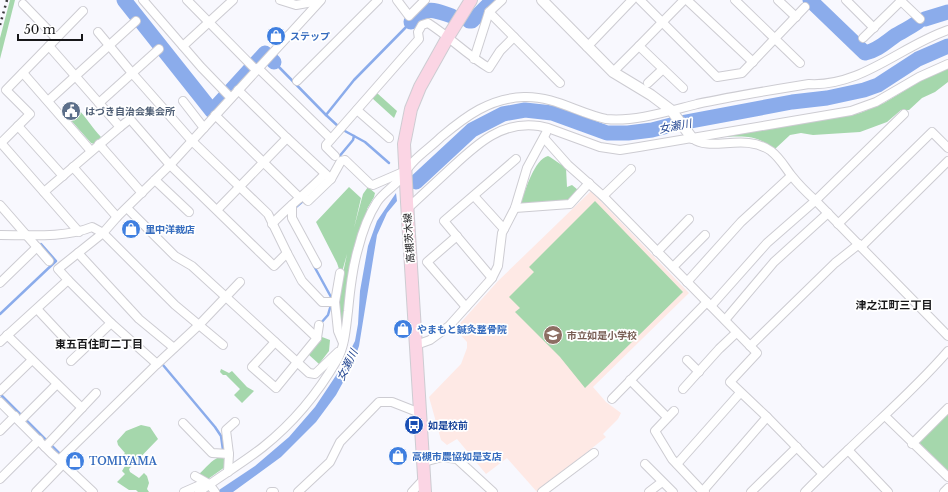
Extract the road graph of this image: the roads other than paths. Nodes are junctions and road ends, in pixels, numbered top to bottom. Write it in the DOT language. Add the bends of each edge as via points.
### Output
graph roads {
  1 [pos="143,0"];
  2 [pos="187,0"];
  3 [pos="233,0"];
  4 [pos="280,0"];
  5 [pos="320,0"];
  6 [pos="378,0"];
  7 [pos="397,0"];
  8 [pos="425,0"];
  9 [pos="502,0"];
  10 [pos="542,0"];
  11 [pos="632,0"];
  12 [pos="640,0"];
  13 [pos="684,0"];
  14 [pos="687,0"];
  15 [pos="736,0"];
  16 [pos="778,0"];
  17 [pos="846,0"];
  18 [pos="901,0"];
  19 [pos="468,1"];
  20 [pos="23,4"];
  21 [pos="805,7"];
  22 [pos="83,10"];
  23 [pos="489,12"];
  24 [pos="796,17"];
  25 [pos="920,19"];
  26 [pos="136,21"];
  27 [pos="209,22"];
  28 [pos="663,22"];
  29 [pos="874,28"];
  30 [pos="948,30"];
  31 [pos="98,32"];
  32 [pos="448,37"];
  33 [pos="514,37"];
  34 [pos="56,38"];
  35 [pos="775,38"];
  36 [pos="864,38"];
  37 [pos="110,45"];
  38 [pos="49,46"];
  39 [pos="183,46"];
  40 [pos="640,46"];
  41 [pos="587,47"];
  42 [pos="159,49"];
  43 [pos="474,59"];
  44 [pos="753,62"];
  45 [pos="800,63"];
  46 [pos="948,64"];
  47 [pos="257,69"];
  48 [pos="663,69"];
  49 [pos="613,72"];
  50 [pos="23,73"];
  51 [pos="132,73"];
  52 [pos="76,76"];
  53 [pos="297,81"];
  54 [pos="560,83"];
  55 [pos="648,84"];
  56 [pos="683,88"];
  57 [pos="238,90"];
  58 [pos="231,98"];
  59 [pos="48,101"];
  60 [pos="183,101"];
  61 [pos="99,103"];
  62 [pos="357,110"];
  63 [pos="672,112"];
  64 [pos="904,114"];
  65 [pos="215,115"];
  66 [pos="18,126"];
  67 [pos="120,127"];
  68 [pos="204,128"];
  69 [pos="548,128"];
  70 [pos="691,136"];
  71 [pos="287,138"];
  72 [pos="389,138"];
  73 [pos="544,138"];
  74 [pos="331,139"];
  75 [pos="192,141"];
  76 [pos="1,144"];
  77 [pos="99,144"];
  78 [pos="948,148"];
  79 [pos="91,151"];
  80 [pos="336,156"];
  81 [pos="516,159"];
  82 [pos="948,161"];
  83 [pos="264,162"];
  84 [pos="170,165"];
  85 [pos="73,167"];
  86 [pos="631,169"];
  87 [pos="63,176"];
  88 [pos="328,176"];
  89 [pos="405,176"];
  90 [pos="792,176"];
  91 [pos="154,180"];
  92 [pos="589,183"];
  93 [pos="240,187"];
  94 [pos="44,192"];
  95 [pos="142,193"];
  96 [pos="474,196"];
  97 [pos="603,196"];
  98 [pos="302,197"];
  99 [pos="816,201"];
  100 [pos="0,205"];
  101 [pos="292,205"];
  102 [pos="407,206"];
  103 [pos="127,208"];
  104 [pos="515,208"];
  105 [pos="217,210"];
  106 [pos="189,212"];
  107 [pos="828,213"];
  108 [pos="117,217"];
  109 [pos="689,219"];
  110 [pos="272,224"];
  111 [pos="838,224"];
  112 [pos="504,229"];
  113 [pos="79,232"];
  114 [pos="103,233"];
  115 [pos="0,235"];
  116 [pos="28,235"];
  117 [pos="705,235"];
  118 [pos="456,236"];
  119 [pos="860,245"];
  120 [pos="38,247"];
  121 [pos="657,252"];
  122 [pos="78,253"];
  123 [pos="287,253"];
  124 [pos="50,261"];
  125 [pos="317,264"];
  126 [pos="673,267"];
  127 [pos="340,272"];
  128 [pos="492,278"];
  129 [pos="68,280"];
  130 [pos="240,282"];
  131 [pos="687,282"];
  132 [pos="0,283"];
  133 [pos="226,298"];
  134 [pos="278,301"];
  135 [pos="335,302"];
  136 [pos="709,304"];
  137 [pos="466,307"];
  138 [pos="36,309"];
  139 [pos="724,320"];
  140 [pos="111,323"];
  141 [pos="200,325"];
  142 [pos="319,325"];
  143 [pos="736,333"];
  144 [pos="7,335"];
  145 [pos="948,336"];
  146 [pos="317,338"];
  147 [pos="66,340"];
  148 [pos="0,342"];
  149 [pos="275,342"];
  150 [pos="223,344"];
  151 [pos="416,345"];
  152 [pos="342,346"];
  153 [pos="750,346"];
  154 [pos="174,348"];
  155 [pos="948,352"];
  156 [pos="32,360"];
  157 [pos="687,360"];
  158 [pos="71,361"];
  159 [pos="297,362"];
  160 [pos="157,364"];
  161 [pos="699,372"];
  162 [pos="630,380"];
  163 [pos="57,384"];
  164 [pos="684,389"];
  165 [pos="0,391"];
  166 [pos="740,393"];
  167 [pos="96,394"];
  168 [pos="612,399"];
  169 [pos="0,402"];
  170 [pos="82,408"];
  171 [pos="948,409"];
  172 [pos="674,411"];
  173 [pos="420,413"];
  174 [pos="885,416"];
  175 [pos="667,417"];
  176 [pos="767,417"];
  177 [pos="18,419"];
  178 [pos="235,422"];
  179 [pos="183,423"];
  180 [pos="0,431"];
  181 [pos="38,440"];
  182 [pos="912,444"];
  183 [pos="45,447"];
  184 [pos="796,447"];
  185 [pos="848,450"];
  186 [pos="594,453"];
  187 [pos="229,454"];
  188 [pos="61,462"];
  189 [pos="424,462"];
  190 [pos="644,464"];
  191 [pos="677,464"];
  192 [pos="228,472"];
  193 [pos="823,474"];
  194 [pos="195,476"];
  195 [pos="948,478"];
  196 [pos="0,479"];
  197 [pos="424,479"];
  198 [pos="662,482"];
  199 [pos="212,487"];
  200 [pos="948,488"];
  201 [pos="811,490"];
  202 [pos="89,491"];
  203 [pos="36,492"];
  204 [pos="184,492"];
  205 [pos="199,492"];
  206 [pos="271,492"];
  207 [pos="274,492"];
  208 [pos="298,492"];
  209 [pos="412,492"];
  210 [pos="425,492"];
  211 [pos="493,492"];
  212 [pos="542,492"];
  213 [pos="649,492"];
  214 [pos="673,492"];
  215 [pos="703,492"];
  216 [pos="751,492"];
  217 [pos="888,492"];
  218 [pos="944,492"];
  1 -- 39 [label="street"];
  2 -- 27 [label="street"];
  3 -- 27 [label="street"];
  4 -- 5 [label="street" via="296,5"];
  5 -- 47 [label="street"];
  6 -- 53 [label="street"];
  7 -- 8 [label="street" via="411,17"];
  9 -- 23 [label="street"];
  10 -- 41 [label="street"];
  11 -- 41 [label="street"];
  12 -- 28 [label="street"];
  13 -- 28 [label="street"];
  14 -- 44 [label="street"];
  15 -- 35 [label="street"];
  16 -- 24 [label="street"];
  17 -- 29 [label="street"];
  18 -- 25 [label="street"];
  18 -- 29 [label="street"];
  19 -- 32 [label="main road, 高槻茨木線"];
  20 -- 34 [label="street"];
  21 -- 24 [label="street"];
  22 -- 34 [label="street"];
  23 -- 33 [label="street"];
  23 -- 43 [label="street"];
  24 -- 35 [label="street"];
  26 -- 37 [label="street"];
  27 -- 39 [label="street"];
  27 -- 47 [label="street"];
  28 -- 40 [label="street"];
  28 -- 44 [label="street" via="717,77 742,73"];
  29 -- 36 [label="street"];
  30 -- 63 [label="street" via="928,37 862,74 836,82 749,94"];
  31 -- 37 [label="street"];
  32 -- 43 [label="street"];
  32 -- 62 [label="street" via="428,24 422,25 418,32 419,39"];
  32 -- 89 [label="main road, 高槻茨木線" via="420,87 411,109 404,144"];
  33 -- 43 [label="street" via="500,51 489,68"];
  33 -- 54 [label="street"];
  34 -- 38 [label="street"];
  35 -- 44 [label="street"];
  35 -- 45 [label="street"];
  37 -- 51 [label="street"];
  37 -- 52 [label="street"];
  38 -- 50 [label="street"];
  38 -- 52 [label="street"];
  39 -- 58 [label="street"];
  40 -- 48 [label="street"];
  40 -- 49 [label="street"];
  41 -- 49 [label="street"];
  42 -- 51 [label="street"];
  46 -- 70 [label="street" via="919,77 882,99 851,110"];
  47 -- 57 [label="street"];
  47 -- 74 [label="street"];
  48 -- 55 [label="street"];
  48 -- 56 [label="street"];
  49 -- 63 [label="street" via="651,95"];
  50 -- 59 [label="street"];
  50 -- 66 [label="street" via="6,90 30,114"];
  51 -- 61 [label="street"];
  51 -- 75 [label="street"];
  52 -- 59 [label="street"];
  52 -- 61 [label="street"];
  57 -- 58 [label="street"];
  57 -- 71 [label="street"];
  58 -- 65 [label="street"];
  59 -- 79 [label="street"];
  60 -- 68 [label="street"];
  61 -- 67 [label="street"];
  62 -- 72 [label="street"];
  62 -- 74 [label="street"];
  63 -- 70 [label="street"];
  63 -- 89 [label="street" via="615,120 598,118 542,98 502,100 479,108 460,122 416,159"];
  64 -- 99 [label="street"];
  65 -- 68 [label="street"];
  65 -- 83 [label="street"];
  66 -- 76 [label="street"];
  66 -- 87 [label="street"];
  67 -- 77 [label="street"];
  67 -- 84 [label="street" via="130,120"];
  68 -- 75 [label="street"];
  69 -- 70 [label="street" via="613,150"];
  69 -- 73 [label="street"];
  69 -- 102 [label="street" via="530,124 519,125 490,136"];
  70 -- 90 [label="street" via="700,142 711,144 757,144 777,156"];
  71 -- 83 [label="street"];
  71 -- 88 [label="street"];
  73 -- 92 [label="street"];
  73 -- 104 [label="street" via="527,168"];
  74 -- 80 [label="street" via="326,147"];
  75 -- 84 [label="street"];
  75 -- 93 [label="street"];
  76 -- 94 [label="street"];
  77 -- 79 [label="street"];
  77 -- 95 [label="street"];
  78 -- 111 [label="street" via="932,132"];
  79 -- 85 [label="street"];
  81 -- 96 [label="street"];
  82 -- 119 [label="street"];
  83 -- 93 [label="street"];
  83 -- 98 [label="street"];
  84 -- 91 [label="street"];
  84 -- 105 [label="street"];
  85 -- 87 [label="street"];
  85 -- 108 [label="street"];
  86 -- 97 [label="street"];
  87 -- 94 [label="street"];
  88 -- 89 [label="street" via="341,161 345,160 373,185"];
  88 -- 98 [label="street" via="315,190"];
  89 -- 102 [label="main road, 高槻茨木線"];
  89 -- 152 [label="street" via="377,202 364,230 354,265"];
  90 -- 99 [label="street"];
  90 -- 131 [label="street" via="741,222"];
  91 -- 95 [label="street"];
  91 -- 106 [label="street"];
  92 -- 97 [label="street"];
  92 -- 104 [label="street" via="570,204"];
  93 -- 105 [label="street"];
  93 -- 110 [label="street" via="268,214"];
  94 -- 113 [label="street"];
  95 -- 103 [label="street"];
  96 -- 112 [label="street"];
  96 -- 118 [label="street" via="444,221"];
  97 -- 121 [label="street"];
  98 -- 101 [label="street"];
  99 -- 107 [label="street"];
  99 -- 136 [label="street" via="767,243"];
  100 -- 116 [label="street"];
  101 -- 110 [label="street"];
  101 -- 125 [label="street" via="292,218"];
  102 -- 151 [label="main road, 高槻茨木線"];
  103 -- 108 [label="street"];
  103 -- 133 [label="street" via="175,256 192,266"];
  104 -- 112 [label="street"];
  105 -- 123 [label="street" via="274,266"];
  107 -- 111 [label="street"];
  107 -- 139 [label="street" via="774,262"];
  108 -- 114 [label="street"];
  109 -- 121 [label="street"];
  110 -- 123 [label="street"];
  111 -- 119 [label="street"];
  112 -- 128 [label="street" via="498,266"];
  113 -- 114 [label="street" via="92,227"];
  113 -- 116 [label="street"];
  114 -- 122 [label="street"];
  114 -- 141 [label="street" via="175,305"];
  115 -- 116 [label="street"];
  116 -- 120 [label="street"];
  117 -- 126 [label="street"];
  118 -- 128 [label="street"];
  118 -- 137 [label="street" via="427,262"];
  119 -- 145 [label="street"];
  119 -- 153 [label="street" via="835,263"];
  120 -- 124 [label="street"];
  120 -- 132 [label="street"];
  121 -- 126 [label="street"];
  122 -- 129 [label="street" via="58,269"];
  122 -- 154 [label="street" via="139,319"];
  123 -- 135 [label="street" via="302,281 322,302"];
  126 -- 131 [label="street"];
  127 -- 135 [label="street"];
  128 -- 137 [label="street"];
  129 -- 138 [label="street"];
  129 -- 140 [label="street"];
  130 -- 133 [label="street"];
  131 -- 136 [label="street"];
  133 -- 141 [label="street"];
  133 -- 149 [label="street"];
  134 -- 146 [label="street"];
  135 -- 152 [label="street"];
  136 -- 139 [label="street"];
  136 -- 162 [label="street"];
  137 -- 151 [label="street" via="449,326 430,340"];
  138 -- 144 [label="street"];
  138 -- 147 [label="street"];
  139 -- 143 [label="street"];
  140 -- 158 [label="street"];
  140 -- 160 [label="street"];
  141 -- 150 [label="street"];
  141 -- 154 [label="street"];
  142 -- 146 [label="street"];
  143 -- 153 [label="street"];
  143 -- 161 [label="street"];
  144 -- 148 [label="street"];
  144 -- 156 [label="street"];
  146 -- 159 [label="street"];
  149 -- 159 [label="street"];
  149 -- 159 [label="street" via="252,367 276,388"];
  151 -- 173 [label="main road, 高槻茨木線"];
  152 -- 159 [label="street" via="315,374 309,373"];
  152 -- 192 [label="street" via="337,359 295,417 262,448"];
  153 -- 166 [label="street" via="757,353 730,382"];
  154 -- 160 [label="street"];
  155 -- 174 [label="street"];
  156 -- 163 [label="street"];
  156 -- 165 [label="street"];
  157 -- 161 [label="street"];
  160 -- 188 [label="street"];
  161 -- 164 [label="street"];
  162 -- 168 [label="street"];
  162 -- 175 [label="street"];
  163 -- 170 [label="street"];
  163 -- 177 [label="street"];
  166 -- 176 [label="street"];
  166 -- 191 [label="street"];
  167 -- 170 [label="street"];
  169 -- 177 [label="street"];
  170 -- 183 [label="street"];
  171 -- 182 [label="street"];
  172 -- 175 [label="street"];
  173 -- 189 [label="main road, 高槻茨木線"];
  173 -- 208 [label="street" via="392,402 379,402 340,442 330,462"];
  174 -- 182 [label="street"];
  174 -- 185 [label="street"];
  175 -- 191 [label="street" via="655,431"];
  176 -- 184 [label="street"];
  176 -- 215 [label="street"];
  177 -- 180 [label="street"];
  177 -- 181 [label="street"];
  178 -- 187 [label="street" via="226,430"];
  179 -- 187 [label="street" via="212,453"];
  181 -- 183 [label="street"];
  181 -- 196 [label="street"];
  182 -- 195 [label="street"];
  183 -- 188 [label="street"];
  184 -- 193 [label="street"];
  184 -- 216 [label="street"];
  185 -- 193 [label="street"];
  185 -- 217 [label="street"];
  186 -- 212 [label="street"];
  187 -- 192 [label="street"];
  188 -- 202 [label="street"];
  188 -- 203 [label="street"];
  189 -- 197 [label="main road, 高槻茨木線"];
  189 -- 211 [label="street" via="442,457 457,459"];
  190 -- 198 [label="street"];
  191 -- 215 [label="street"];
  192 -- 199 [label="street"];
  193 -- 201 [label="street"];
  194 -- 199 [label="street"];
  197 -- 209 [label="street"];
  197 -- 210 [label="main road, 高槻茨木線"];
  198 -- 213 [label="street"];
  198 -- 214 [label="street"];
  199 -- 204 [label="street" via="200,485"];
  199 -- 205 [label="street"];
  200 -- 218 [label="street"];
  206 -- 207 [label="street"];
}
